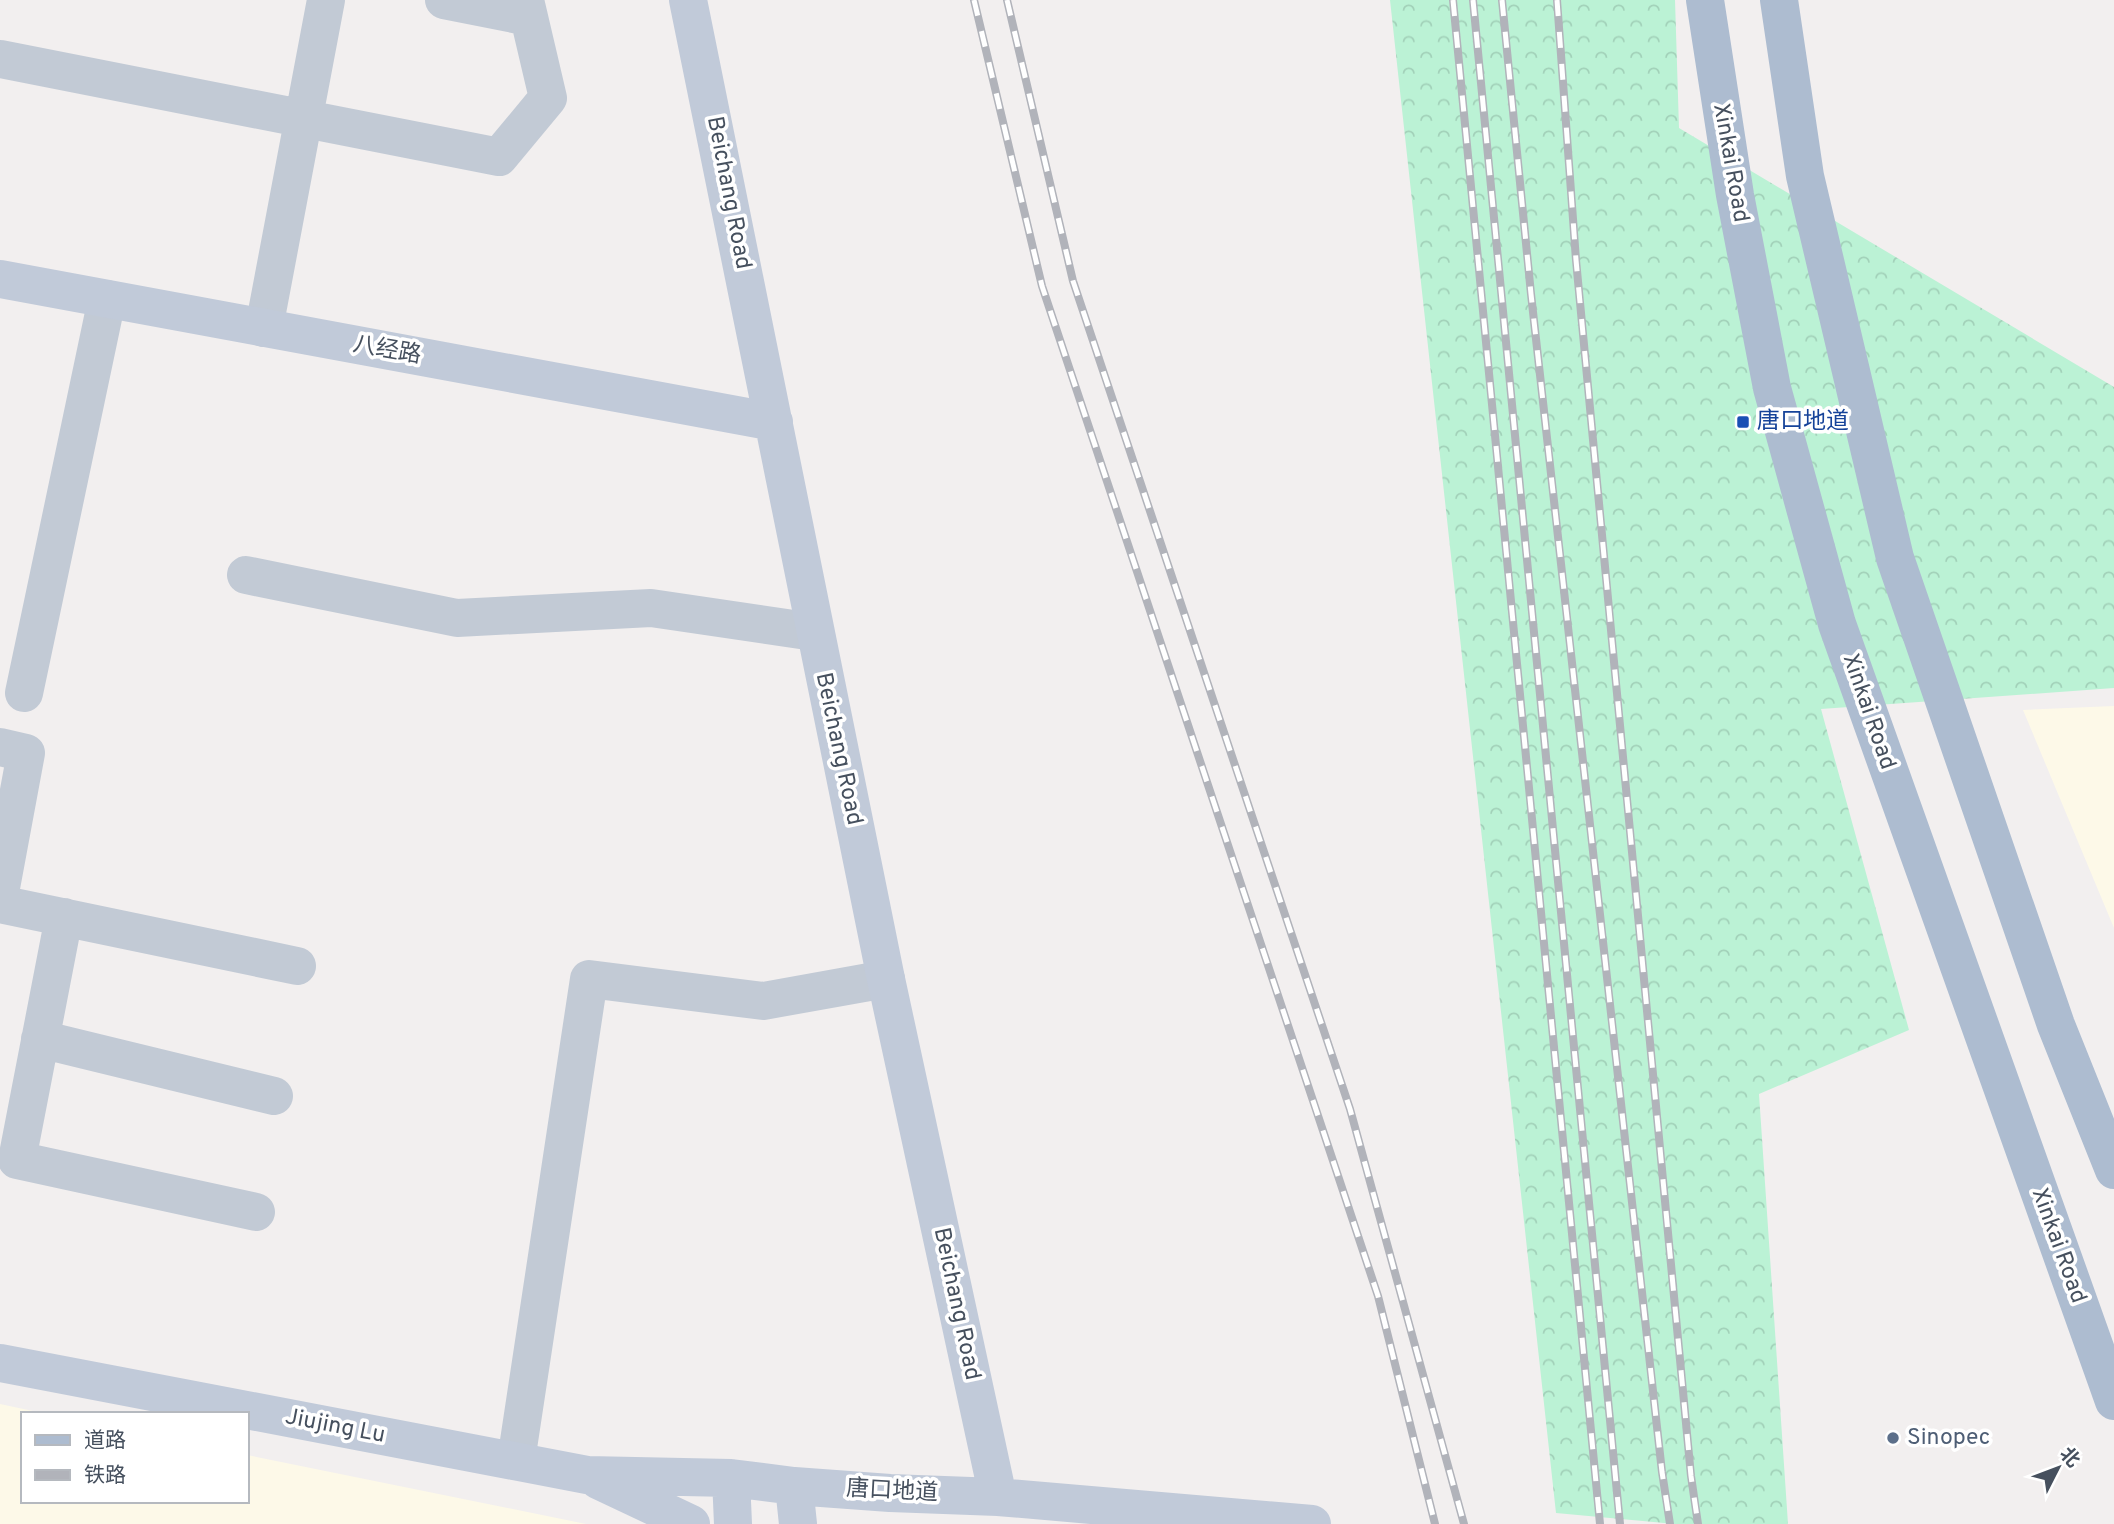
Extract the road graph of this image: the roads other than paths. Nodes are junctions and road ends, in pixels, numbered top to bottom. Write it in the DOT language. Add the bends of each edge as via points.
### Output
graph roads {
  1 [pos="326,0"];
  2 [pos="444,0"];
  3 [pos="688,0"];
  4 [pos="1705,0"];
  5 [pos="1779,0"];
  6 [pos="527,8"];
  7 [pos="0,59"];
  8 [pos="304,119"];
  9 [pos="0,279"];
  10 [pos="107,299"];
  11 [pos="264,328"];
  12 [pos="774,422"];
  13 [pos="246,575"];
  14 [pos="814,632"];
  15 [pos="24,693"];
  16 [pos="0,747"];
  17 [pos="0,893"];
  18 [pos="0,904"];
  19 [pos="64,917"];
  20 [pos="297,966"];
  21 [pos="886,979"];
  22 [pos="40,1038"];
  23 [pos="274,1096"];
  24 [pos="8,1158"];
  25 [pos="2114,1170"];
  26 [pos="256,1212"];
  27 [pos="0,1363"];
  28 [pos="2114,1401"];
  29 [pos="516,1461"];
  30 [pos="587,1475"];
  31 [pos="731,1478"];
  32 [pos="794,1486"];
  33 [pos="998,1497"];
  34 [pos="691,1524"];
  35 [pos="733,1524"];
  36 [pos="797,1524"];
  37 [pos="1312,1524"];
  1 -- 8 [label="street"];
  2 -- 6 [label="street"];
  3 -- 12 [label="street, Beichang Road"];
  4 -- 28 [label="main road, Xinkai Road" via="1735,195 1772,388 1837,624"];
  5 -- 25 [label="main road" via="1805,176 1895,558 2056,1025"];
  6 -- 8 [label="street" via="548,98 499,158"];
  7 -- 8 [label="street"];
  8 -- 11 [label="street"];
  9 -- 10 [label="street, 八经路"];
  10 -- 11 [label="street, 八经路"];
  10 -- 15 [label="street"];
  11 -- 12 [label="street, 八经路"];
  12 -- 14 [label="street, Beichang Road"];
  13 -- 14 [label="street" via="457,618 651,608"];
  14 -- 21 [label="street, Beichang Road"];
  16 -- 17 [label="street" via="26,753"];
  18 -- 19 [label="street"];
  19 -- 20 [label="street"];
  19 -- 22 [label="street"];
  21 -- 29 [label="street" via="763,1002 589,979"];
  21 -- 33 [label="street, Beichang Road"];
  22 -- 23 [label="street"];
  22 -- 24 [label="street"];
  24 -- 26 [label="street"];
  27 -- 29 [label="street, Jiujing Lu"];
  29 -- 30 [label="street, Jiujing Lu"];
  30 -- 31 [label="street, 唐口地道"];
  30 -- 34 [label="street"];
  31 -- 32 [label="street, 唐口地道"];
  31 -- 35 [label="street"];
  32 -- 33 [label="street, 唐口地道"];
  32 -- 36 [label="street"];
  33 -- 37 [label="street, 唐口地道"];
}
